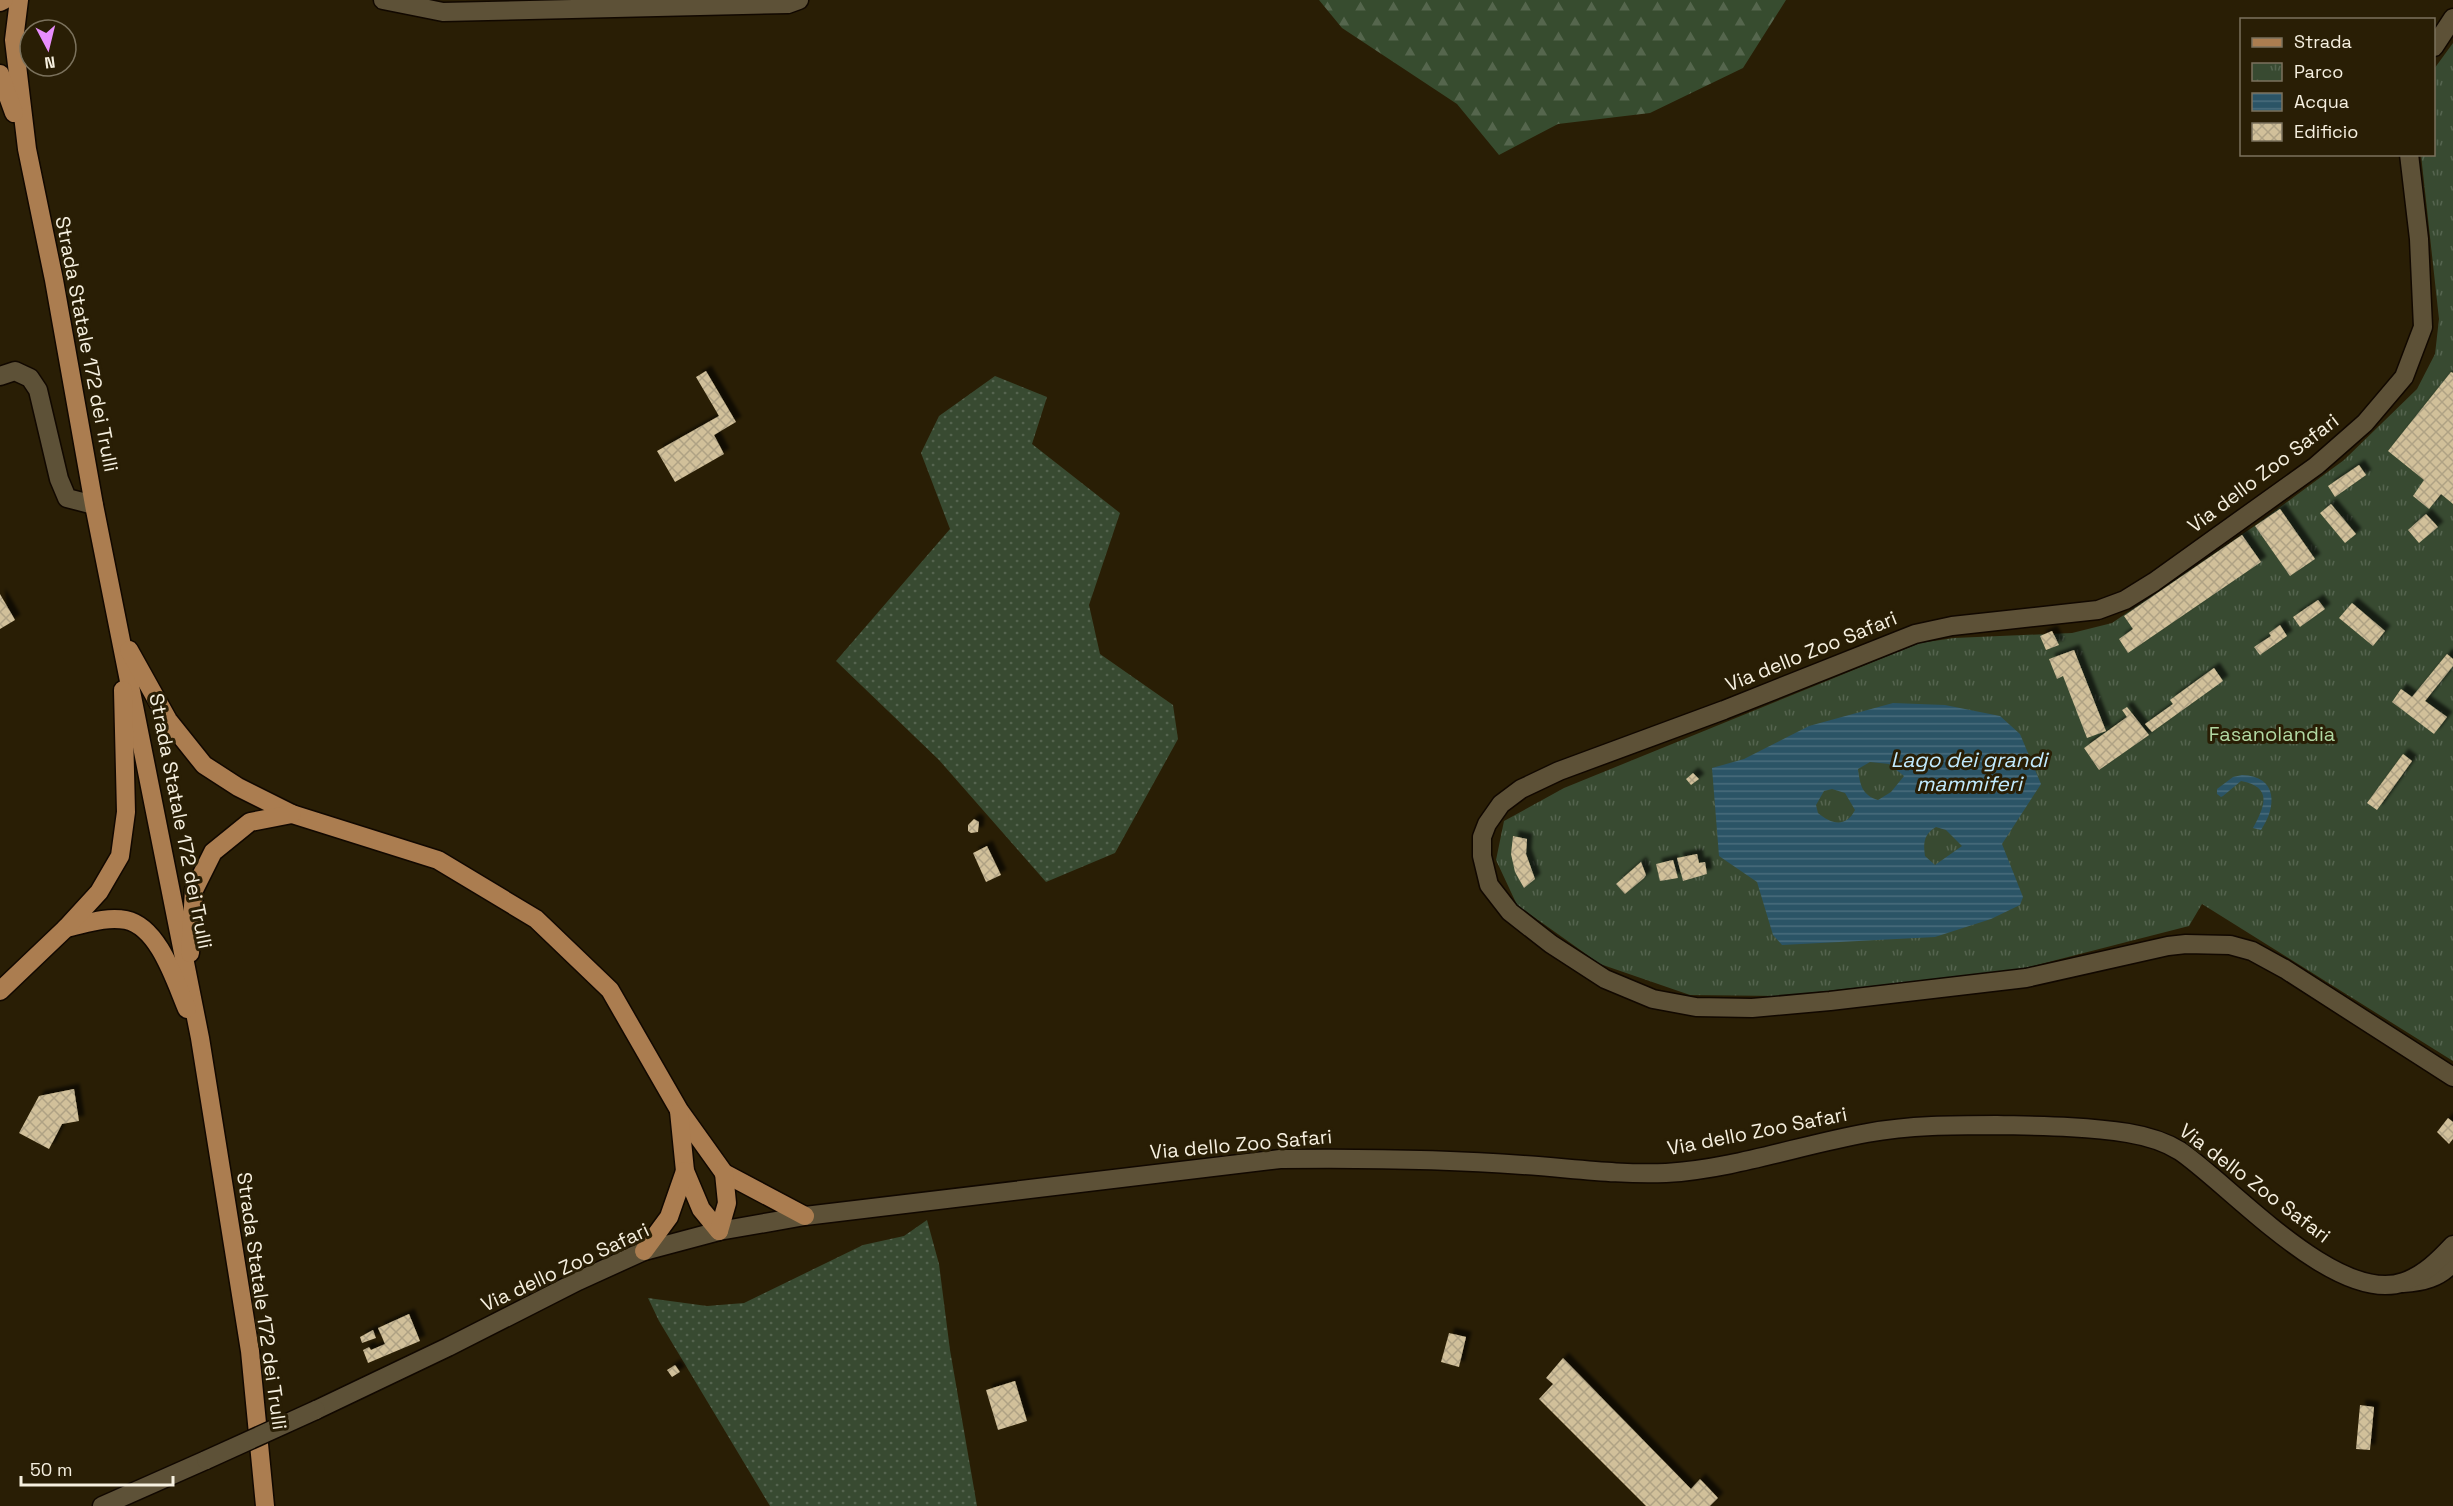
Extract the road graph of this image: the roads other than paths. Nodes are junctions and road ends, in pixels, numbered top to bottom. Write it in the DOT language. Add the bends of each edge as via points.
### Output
graph roads {
  1 [pos="19,0"];
  2 [pos="383,0"];
  3 [pos="799,0"];
  4 [pos="2453,18"];
  5 [pos="2435,44"];
  6 [pos="0,74"];
  7 [pos="27,149"];
  8 [pos="2409,156"];
  9 [pos="0,376"];
  10 [pos="94,505"];
  11 [pos="122,637"];
  12 [pos="292,814"];
  13 [pos="66,928"];
  14 [pos="188,978"];
  15 [pos="0,991"];
  16 [pos="200,1038"];
  17 [pos="2453,1077"];
  18 [pos="679,1110"];
  19 [pos="686,1171"];
  20 [pos="724,1173"];
  21 [pos="805,1216"];
  22 [pos="720,1231"];
  23 [pos="2453,1245"];
  24 [pos="644,1251"];
  25 [pos="2453,1262"];
  26 [pos="2401,1284"];
  27 [pos="102,1506"];
  28 [pos="265,1506"];
  1 -- 7 [label="main road, Strada Statale 172 dei Trulli" via="14,40"];
  2 -- 3 [label="street" via="443,12 788,4"];
  4 -- 5 [label="street"];
  6 -- 7 [label="main road, Strada Statale 172 dei Trulli"];
  7 -- 10 [label="main road, Strada Statale 172 dei Trulli"];
  8 -- 17 [label="street, Via dello Zoo Safari" via="2419,238 2423,327 2404,377 2365,423 2316,466 2125,600 2098,610 1952,626 1915,634 1559,771 1521,789 1501,804 1482,837 1482,856 1489,885 1510,912 1605,979 1653,999 1696,1007 1752,1008 1830,1001 2026,978 2168,946 2230,945 2252,951 2285,969"];
  9 -- 10 [label="street" via="15,370 30,378 42,400 59,479 67,498"];
  10 -- 11 [label="main road, Strada Statale 172 dei Trulli"];
  11 -- 12 [label="main road" via="168,720 204,765 238,788"];
  11 -- 13 [label="main road" via="126,812 120,856 99,892"];
  11 -- 14 [label="main road, Strada Statale 172 dei Trulli"];
  12 -- 14 [label="main road" via="249,822 213,852 194,890"];
  12 -- 18 [label="main road" via="438,860 536,919 610,990"];
  13 -- 15 [label="main road"];
  13 -- 16 [label="main road" via="103,920 126,920 142,927 156,942"];
  14 -- 16 [label="main road, Strada Statale 172 dei Trulli"];
  16 -- 28 [label="main road, Strada Statale 172 dei Trulli" via="250,1351"];
  18 -- 19 [label="main road"];
  18 -- 20 [label="main road"];
  19 -- 22 [label="main road" via="701,1209"];
  19 -- 24 [label="main road" via="669,1217"];
  20 -- 21 [label="main road"];
  20 -- 22 [label="main road" via="727,1203"];
  21 -- 22 [label="street, Via dello Zoo Safari"];
  21 -- 26 [label="street, Via dello Zoo Safari" via="1280,1159 1521,1164 1665,1173 1918,1126 2048,1126 2128,1133 2158,1140 2180,1152 2261,1221 2312,1256 2341,1273 2368,1282"];
  22 -- 24 [label="street, Via dello Zoo Safari"];
  23 -- 26 [label="street" via="2436,1263"];
  24 -- 27 [label="street, Via dello Zoo Safari, bridge" via="316,1410"];
  25 -- 26 [label="street, Via dello Zoo Safari" via="2424,1282"];
}
